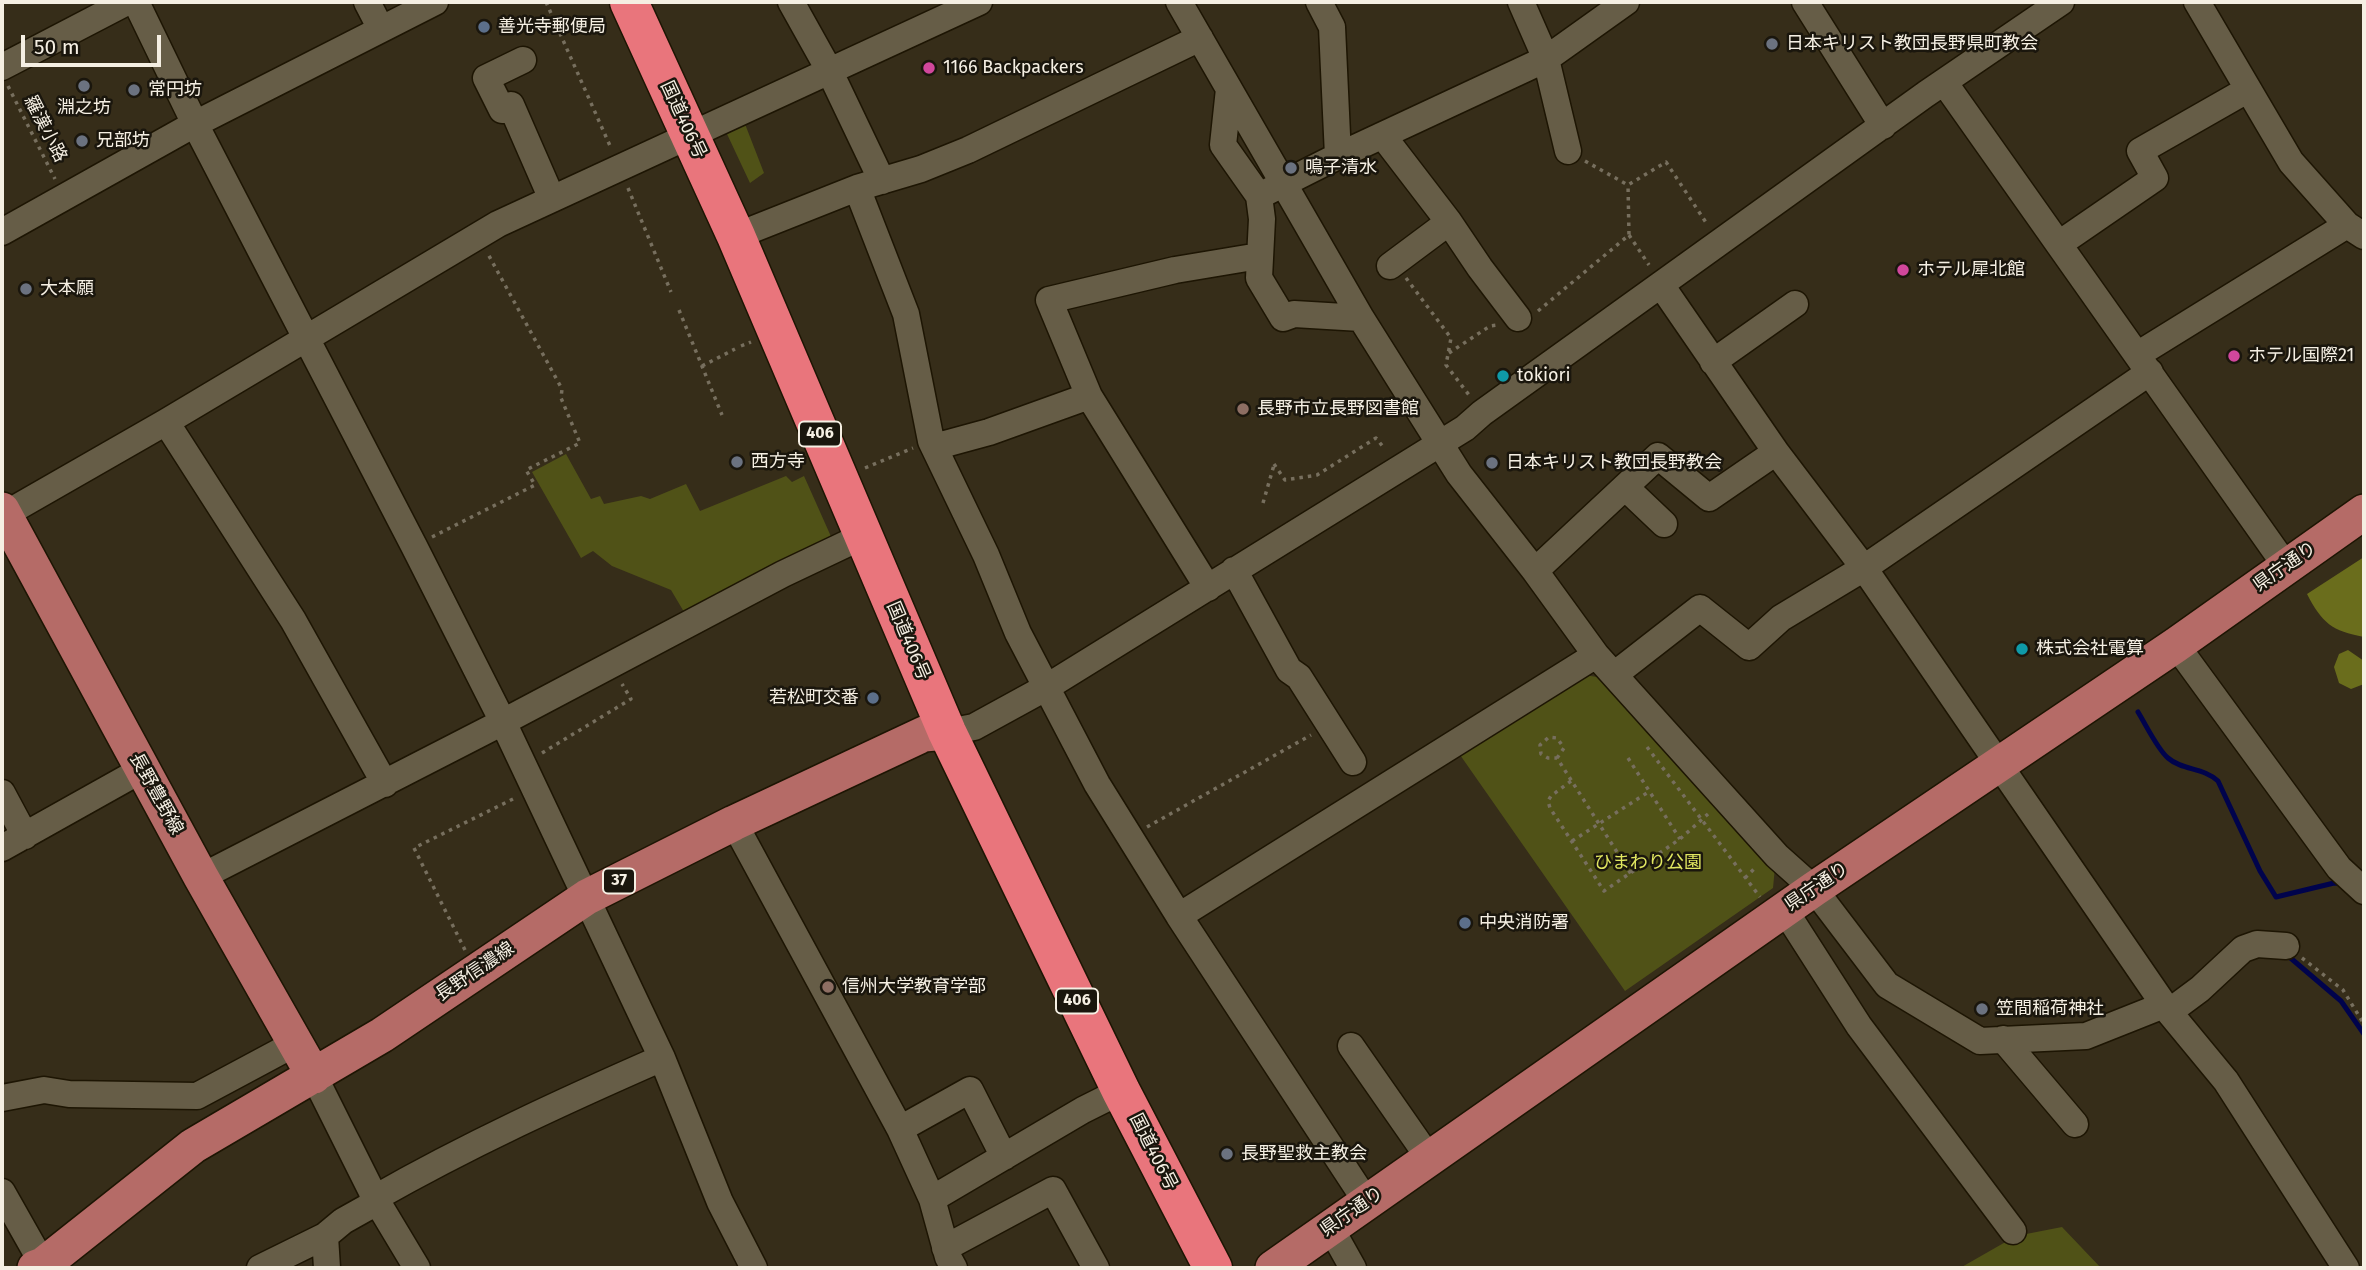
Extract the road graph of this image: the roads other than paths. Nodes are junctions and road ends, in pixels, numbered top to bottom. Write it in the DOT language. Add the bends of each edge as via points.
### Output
graph roads {
  1 [pos="127,2"];
  2 [pos="136,2"];
  3 [pos="367,2"];
  4 [pos="435,2"];
  5 [pos="629,2"];
  6 [pos="791,2"];
  7 [pos="979,2"];
  8 [pos="1179,2"];
  9 [pos="1319,2"];
  10 [pos="1521,2"];
  11 [pos="1626,2"];
  12 [pos="1805,2"];
  13 [pos="2061,2"];
  14 [pos="2197,2"];
  15 [pos="381,29"];
  16 [pos="1199,38"];
  17 [pos="1546,59"];
  18 [pos="523,60"];
  19 [pos="2,67"];
  20 [pos="829,70"];
  21 [pos="1944,82"];
  22 [pos="1229,89"];
  23 [pos="2247,90"];
  24 [pos="1883,126"];
  25 [pos="190,127"];
  26 [pos="691,136"];
  27 [pos="1383,136"];
  28 [pos="1567,151"];
  29 [pos="1338,156"];
  30 [pos="1283,183"];
  31 [pos="869,185"];
  32 [pos="1259,196"];
  33 [pos="552,200"];
  34 [pos="41,211"];
  35 [pos="1449,222"];
  36 [pos="2356,230"];
  37 [pos="2,232"];
  38 [pos="736,236"];
  39 [pos="2059,244"];
  40 [pos="2,250"];
  41 [pos="1259,256"];
  42 [pos="1392,265"];
  43 [pos="1661,285"];
  44 [pos="1795,304"];
  45 [pos="1361,318"];
  46 [pos="1518,318"];
  47 [pos="304,338"];
  48 [pos="1713,362"];
  49 [pos="2143,364"];
  50 [pos="1089,396"];
  51 [pos="166,422"];
  52 [pos="932,444"];
  53 [pos="1439,444"];
  54 [pos="1776,452"];
  55 [pos="1626,487"];
  56 [pos="2364,512"];
  57 [pos="3,513"];
  58 [pos="1664,524"];
  59 [pos="863,536"];
  60 [pos="2286,566"];
  61 [pos="1864,568"];
  62 [pos="1234,570"];
  63 [pos="1535,571"];
  64 [pos="1208,588"];
  65 [pos="2176,645"];
  66 [pos="1596,655"];
  67 [pos="1614,675"];
  68 [pos="1047,687"];
  69 [pos="503,722"];
  70 [pos="947,732"];
  71 [pos="1353,761"];
  72 [pos="1998,764"];
  73 [pos="143,769"];
  74 [pos="385,784"];
  75 [pos="2,793"];
  76 [pos="734,823"];
  77 [pos="25,836"];
  78 [pos="2,848"];
  79 [pos="201,877"];
  80 [pos="1814,888"];
  81 [pos="2364,891"];
  82 [pos="587,897"];
  83 [pos="1775,907"];
  84 [pos="1179,916"];
  85 [pos="2286,946"];
  86 [pos="2166,1008"];
  87 [pos="2003,1039"];
  88 [pos="296,1043"];
  89 [pos="1351,1045"];
  90 [pos="662,1058"];
  91 [pos="314,1076"];
  92 [pos="1121,1091"];
  93 [pos="2,1098"];
  94 [pos="2075,1124"];
  95 [pos="901,1129"];
  96 [pos="1004,1157"];
  97 [pos="1429,1158"];
  98 [pos="2,1192"];
  99 [pos="375,1198"];
  100 [pos="932,1199"];
  101 [pos="1366,1201"];
  102 [pos="1330,1227"];
  103 [pos="2013,1231"];
  104 [pos="325,1236"];
  105 [pos="950,1258"];
  106 [pos="41,1267"];
  107 [pos="260,1268"];
  108 [pos="327,1268"];
  109 [pos="416,1268"];
  110 [pos="754,1268"];
  111 [pos="1096,1268"];
  112 [pos="1213,1268"];
  113 [pos="1273,1268"];
  114 [pos="1353,1268"];
  115 [pos="2346,1268"];
  1 -- 19 [label="street"];
  2 -- 25 [label="street"];
  3 -- 15 [label="street"];
  4 -- 15 [label="street"];
  5 -- 26 [label="highway, 国道406号 / 406"];
  6 -- 20 [label="street"];
  7 -- 20 [label="street"];
  8 -- 16 [label="street"];
  9 -- 29 [label="street" via="1332,27"];
  10 -- 17 [label="street"];
  11 -- 17 [label="street"];
  12 -- 24 [label="street"];
  13 -- 21 [label="street"];
  14 -- 23 [label="street"];
  15 -- 25 [label="street"];
  16 -- 22 [label="street"];
  16 -- 31 [label="street" via="968,150"];
  17 -- 27 [label="street"];
  17 -- 28 [label="street"];
  18 -- 33 [label="street" via="486,78 502,110 511,105"];
  20 -- 26 [label="street"];
  20 -- 31 [label="street"];
  21 -- 24 [label="street"];
  21 -- 39 [label="street"];
  22 -- 30 [label="street"];
  22 -- 32 [label="street" via="1223,145"];
  23 -- 36 [label="street" via="2291,162"];
  23 -- 39 [label="street" via="2140,151 2155,178"];
  24 -- 43 [label="street"];
  25 -- 34 [label="street"];
  25 -- 47 [label="street"];
  26 -- 33 [label="street"];
  26 -- 38 [label="highway, 国道406号 / 406"];
  27 -- 29 [label="street"];
  27 -- 35 [label="street"];
  29 -- 30 [label="street"];
  30 -- 32 [label="street"];
  30 -- 45 [label="street"];
  31 -- 38 [label="street"];
  31 -- 52 [label="street" via="906,314"];
  32 -- 41 [label="street"];
  33 -- 47 [label="street" via="478,236"];
  34 -- 37 [label="street"];
  34 -- 40 [label="street" via="42,225"];
  35 -- 42 [label="street"];
  35 -- 46 [label="street"];
  36 -- 49 [label="street"];
  38 -- 59 [label="highway, 国道406号 / 406"];
  39 -- 49 [label="street"];
  41 -- 45 [label="street" via="1259,278 1283,318 1294,314"];
  41 -- 50 [label="street" via="1049,300"];
  43 -- 48 [label="street"];
  43 -- 53 [label="street"];
  44 -- 48 [label="street"];
  45 -- 53 [label="street"];
  47 -- 51 [label="street"];
  47 -- 69 [label="street"];
  48 -- 54 [label="street"];
  49 -- 60 [label="street"];
  49 -- 61 [label="street"];
  50 -- 52 [label="street" via="989,432"];
  50 -- 64 [label="street"];
  51 -- 57 [label="street"];
  51 -- 74 [label="street" via="293,620"];
  52 -- 68 [label="street"];
  53 -- 62 [label="street"];
  53 -- 63 [label="street"];
  54 -- 55 [label="street" via="1709,498 1658,456"];
  54 -- 61 [label="street"];
  55 -- 58 [label="street"];
  55 -- 63 [label="street"];
  56 -- 60 [label="main road, 県庁通り"];
  57 -- 73 [label="main road, 長野豊野線"];
  59 -- 69 [label="street"];
  59 -- 70 [label="highway, 国道406号 / 406"];
  60 -- 65 [label="main road, 県庁通り"];
  61 -- 67 [label="street" via="1781,618 1749,647 1700,608"];
  61 -- 72 [label="street"];
  62 -- 64 [label="street"];
  62 -- 71 [label="street" via="1289,670 1299,677"];
  63 -- 66 [label="street"];
  64 -- 68 [label="street"];
  65 -- 72 [label="main road, 県庁通り"];
  65 -- 81 [label="street" via="2339,868"];
  66 -- 67 [label="street"];
  66 -- 84 [label="street"];
  67 -- 80 [label="street" via="1777,856"];
  68 -- 70 [label="street" via="974,727"];
  68 -- 84 [label="street" via="1097,784"];
  69 -- 74 [label="street"];
  69 -- 82 [label="street"];
  70 -- 76 [label="main road, 長野信濃線 / 37" via="924,734"];
  70 -- 92 [label="highway, 国道406号 / 406"];
  72 -- 80 [label="main road, 県庁通り"];
  72 -- 86 [label="street"];
  73 -- 77 [label="street"];
  73 -- 79 [label="main road, 長野豊野線"];
  74 -- 79 [label="street"];
  75 -- 77 [label="street"];
  76 -- 82 [label="main road, 長野信濃線 / 37"];
  76 -- 95 [label="street"];
  77 -- 78 [label="street"];
  79 -- 88 [label="main road, 長野豊野線"];
  80 -- 83 [label="main road, 県庁通り"];
  80 -- 87 [label="street" via="1887,985 1980,1041"];
  82 -- 90 [label="street"];
  82 -- 91 [label="main road, 長野信濃線 / 37"];
  83 -- 97 [label="main road, 県庁通り"];
  83 -- 103 [label="street"];
  84 -- 101 [label="street"];
  85 -- 86 [label="street" via="2257,944 2243,949 2200,989"];
  86 -- 87 [label="street" via="2086,1036"];
  86 -- 115 [label="street" via="2225,1081"];
  87 -- 94 [label="street"];
  88 -- 91 [label="main road, 長野豊野線"];
  88 -- 93 [label="street" via="197,1096 124,1097 44,1090"];
  89 -- 97 [label="street"];
  90 -- 99 [label="street" via="541,1111"];
  90 -- 110 [label="street" via="720,1202"];
  91 -- 99 [label="street"];
  91 -- 106 [label="main road, 長野信濃線 / 37" via="192,1146"];
  92 -- 96 [label="street"];
  92 -- 112 [label="highway, 国道406号 / 406"];
  95 -- 96 [label="street" via="970,1090"];
  95 -- 100 [label="street"];
  96 -- 100 [label="street"];
  97 -- 101 [label="main road, 県庁通り"];
  98 -- 106 [label="street"];
  99 -- 104 [label="street"];
  99 -- 109 [label="street"];
  100 -- 105 [label="street"];
  101 -- 102 [label="main road, 県庁通り"];
  102 -- 113 [label="main road, 県庁通り"];
  102 -- 114 [label="street"];
  104 -- 107 [label="street"];
  104 -- 108 [label="street"];
  105 -- 111 [label="street" via="1053,1189"];
}
